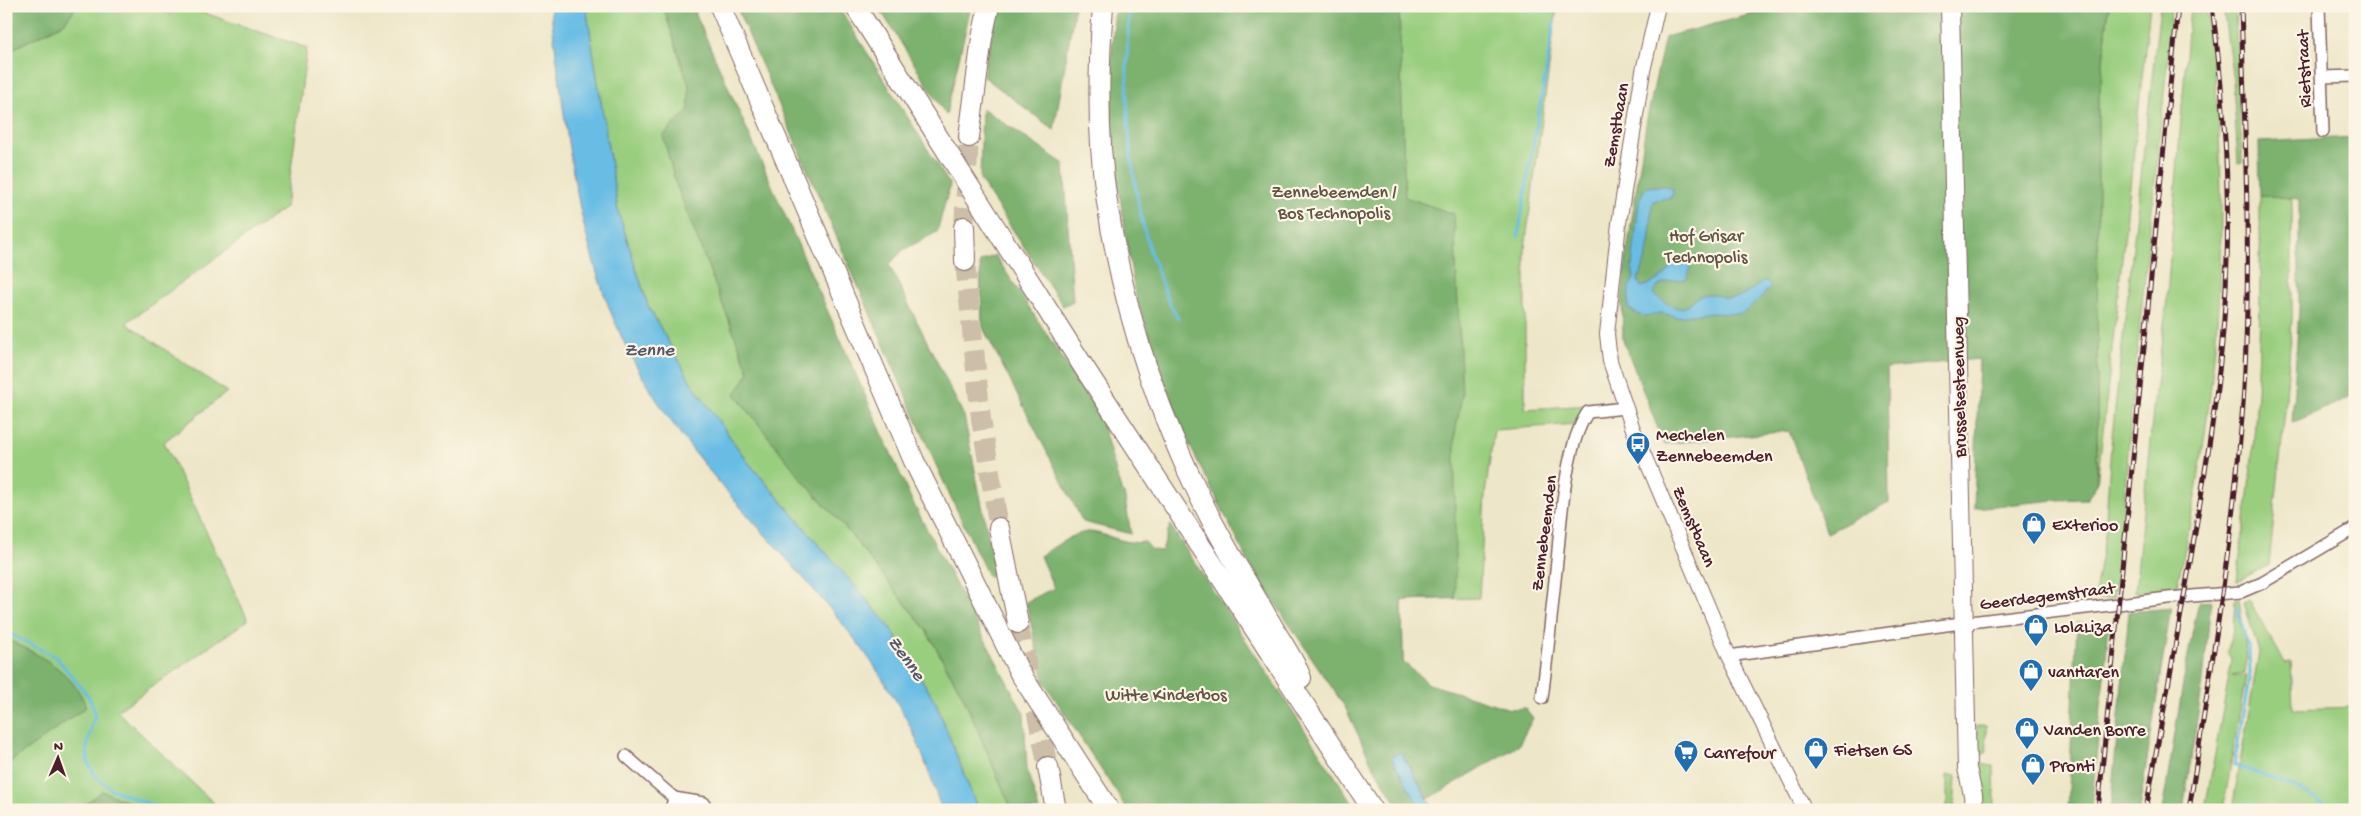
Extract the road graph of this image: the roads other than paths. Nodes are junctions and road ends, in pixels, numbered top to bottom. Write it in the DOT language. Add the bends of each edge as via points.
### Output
graph roads {
  1 [pos="720,6"];
  2 [pos="855,6"];
  3 [pos="989,6"];
  4 [pos="1103,6"];
  5 [pos="1658,6"];
  6 [pos="1950,6"];
  7 [pos="2319,6"];
  8 [pos="2355,76"];
  9 [pos="2322,77"];
  10 [pos="2323,132"];
  11 [pos="969,137"];
  12 [pos="964,227"];
  13 [pos="964,261"];
  14 [pos="1626,408"];
  15 [pos="999,528"];
  16 [pos="2355,528"];
  17 [pos="1018,623"];
  18 [pos="1964,623"];
  19 [pos="1729,656"];
  20 [pos="1542,698"];
  21 [pos="1318,725"];
  22 [pos="626,756"];
  23 [pos="1048,767"];
  24 [pos="1967,768"];
  25 [pos="704,803"];
  26 [pos="672,804"];
  27 [pos="1056,810"];
  28 [pos="1109,810"];
  29 [pos="1373,810"];
  30 [pos="1806,810"];
  31 [pos="1962,810"];
  32 [pos="1974,810"];
  1 -- 28 [label="highway" via="914,461 1020,673"];
  2 -- 21 [label="highway" via="1084,370"];
  3 -- 11 [label="highway"];
  4 -- 21 [label="highway" via="1099,64 1100,135 1106,202 1141,350 1162,411 1200,498 1300,674"];
  5 -- 14 [label="street, Zemstbaan" via="1627,163 1607,334 1610,361"];
  6 -- 18 [label="main road, Brusselsesteenweg"];
  7 -- 9 [label="street, Rietstraat"];
  8 -- 9 [label="street"];
  9 -- 10 [label="street, Rietstraat"];
  12 -- 13 [label="highway"];
  14 -- 19 [label="street, Zemstbaan"];
  14 -- 20 [label="street, Zennebeemden" via="1588,412 1572,456 1563,497"];
  15 -- 17 [label="highway"];
  16 -- 18 [label="street, Geerdegemstraat" via="2241,592"];
  18 -- 19 [label="street, Geerdegemstraat"];
  18 -- 24 [label="main road, Brusselsesteenweg"];
  19 -- 30 [label="street, Zemstbaan"];
  21 -- 29 [label="highway"];
  22 -- 26 [label="street"];
  23 -- 27 [label="highway"];
  24 -- 31 [label="main road, Brusselsesteenweg"];
  24 -- 32 [label="main road, Brusselsesteenweg"];
  25 -- 26 [label="street"];
}
